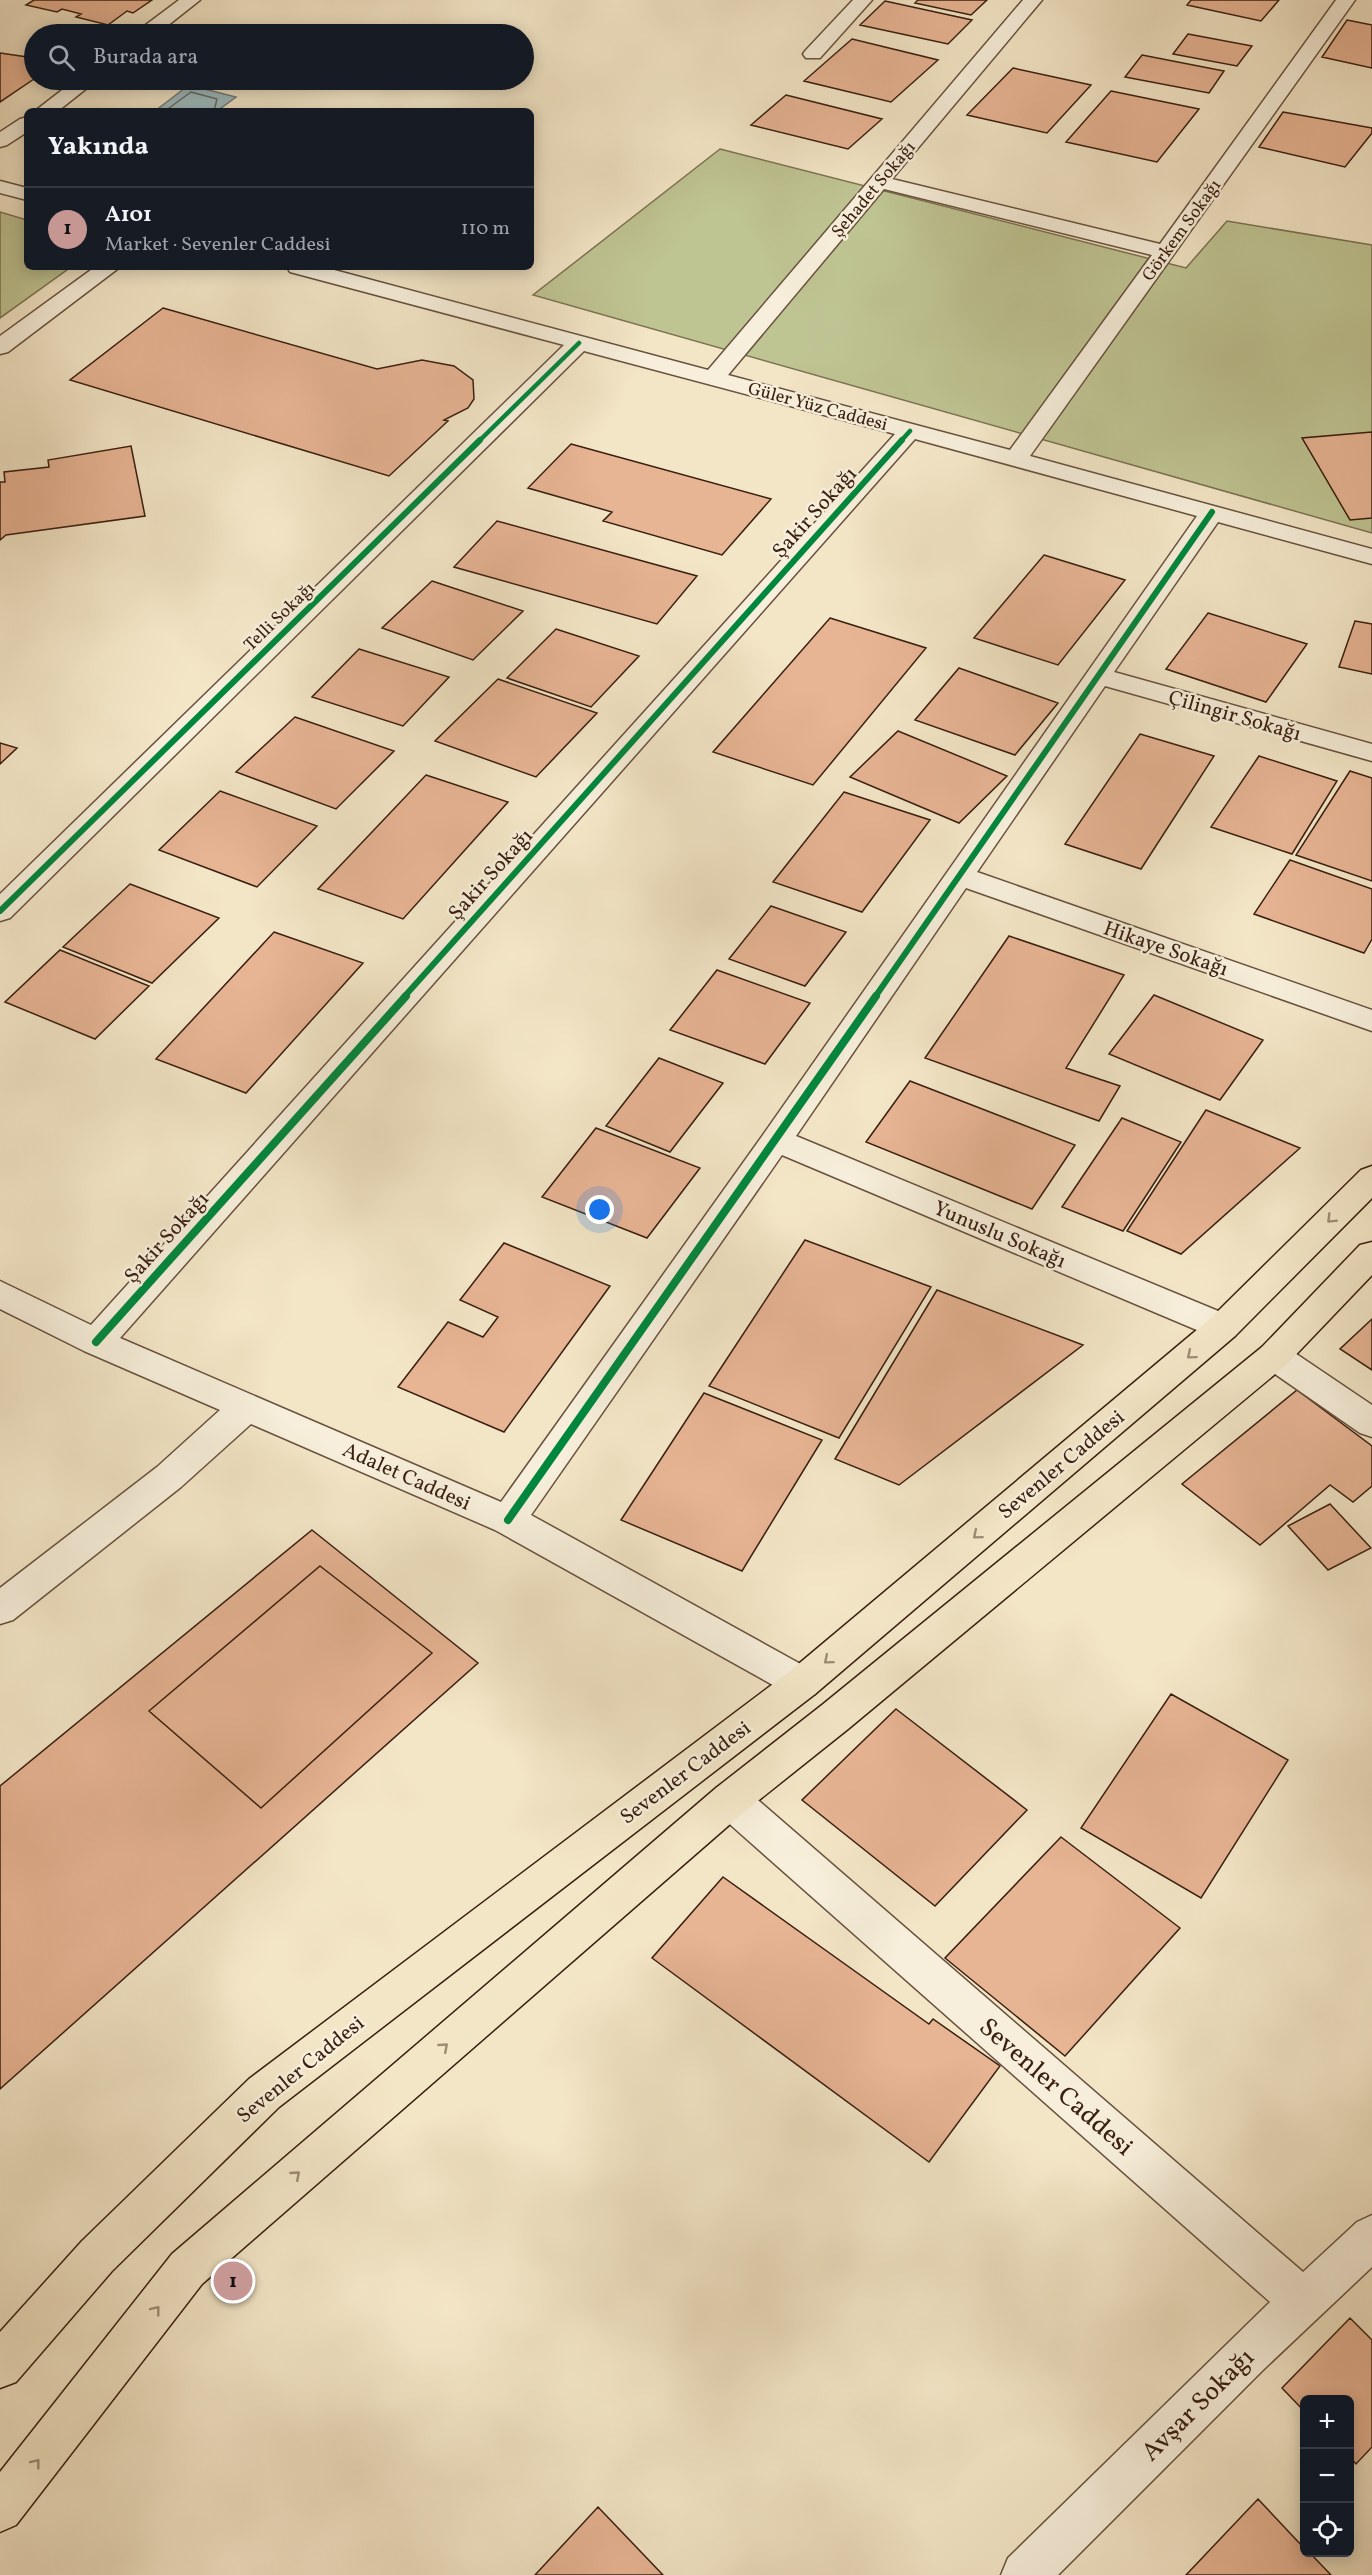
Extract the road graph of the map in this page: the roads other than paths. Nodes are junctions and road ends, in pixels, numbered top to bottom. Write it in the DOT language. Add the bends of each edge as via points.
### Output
graph roads {
  1 [pos="191,0"];
  2 [pos="863,0"];
  3 [pos="1033,0"];
  4 [pos="1346,0"];
  5 [pos="159,24"];
  6 [pos="813,54"];
  7 [pos="73,90"];
  8 [pos="49,108"];
  9 [pos="24,125"];
  10 [pos="0,141"];
  11 [pos="879,182"];
  12 [pos="0,187"];
  13 [pos="24,193"];
  14 [pos="1165,252"];
  15 [pos="105,270"];
  16 [pos="309,270"];
  17 [pos="579,343"];
  18 [pos="0,347"];
  19 [pos="713,378"];
  20 [pos="910,431"];
  21 [pos="1016,459"];
  22 [pos="1212,512"];
  23 [pos="1372,557"];
  24 [pos="1098,676"];
  25 [pos="1372,753"];
  26 [pos="960,876"];
  27 [pos="0,911"];
  28 [pos="1372,1021"];
  29 [pos="776,1140"];
  30 [pos="1372,1178"];
  31 [pos="1372,1254"];
  32 [pos="0,1294"];
  33 [pos="1223,1327"];
  34 [pos="96,1341"];
  35 [pos="1274,1356"];
  36 [pos="248,1407"];
  37 [pos="1372,1423"];
  38 [pos="508,1520"];
  39 [pos="0,1609"];
  40 [pos="802,1683"];
  41 [pos="835,1717"];
  42 [pos="730,1800"];
  43 [pos="1372,2237"];
  44 [pos="1303,2301"];
  45 [pos="0,2366"];
  46 [pos="0,2509"];
  47 [pos="1025,2575"];
  1 -- 5 [label="street"];
  2 -- 6 [label="street"];
  3 -- 11 [label="street, Şehadet Sokağı"];
  4 -- 14 [label="street, Görkem Sokağı"];
  7 -- 8 [label="street"];
  9 -- 10 [label="street"];
  11 -- 14 [label="street"];
  11 -- 19 [label="street, Şehadet Sokağı"];
  12 -- 13 [label="street"];
  14 -- 21 [label="street, Görkem Sokağı"];
  15 -- 18 [label="street"];
  16 -- 17 [label="street, Güler Yüz Caddesi"];
  17 -- 19 [label="street, Güler Yüz Caddesi"];
  17 -- 27 [label="street, Telli Sokağı"];
  19 -- 20 [label="street, Güler Yüz Caddesi"];
  20 -- 21 [label="street, Güler Yüz Caddesi"];
  20 -- 34 [label="street, Şakir Sokağı"];
  21 -- 22 [label="street, Güler Yüz Caddesi"];
  22 -- 23 [label="street, Güler Yüz Caddesi"];
  22 -- 24 [label="street"];
  24 -- 25 [label="street, Çilingir Sokağı"];
  24 -- 26 [label="street"];
  26 -- 28 [label="street, Hikaye Sokağı"];
  26 -- 29 [label="street"];
  29 -- 33 [label="street, Yunuslu Sokağı"];
  29 -- 38 [label="street"];
  30 -- 33 [label="main road, Sevenler Caddesi, one-way"];
  31 -- 35 [label="main road"];
  32 -- 34 [label="street, Adalet Caddesi"];
  33 -- 40 [label="main road, Sevenler Caddesi, one-way"];
  34 -- 36 [label="street, Adalet Caddesi"];
  35 -- 37 [label="street"];
  35 -- 41 [label="main road"];
  36 -- 38 [label="street, Adalet Caddesi"];
  36 -- 39 [label="street" via="169,1477"];
  38 -- 40 [label="street, Adalet Caddesi"];
  40 -- 41 [label="main road"];
  40 -- 45 [label="main road, Sevenler Caddesi" via="264,2093 97,2256"];
  41 -- 42 [label="main road"];
  42 -- 44 [label="street, Sevenler Caddesi"];
  46 -- 42 [label="main road, one-way" via="187,2270"];
  43 -- 44 [label="street, Avşar Sokağı"];
  44 -- 47 [label="street, Avşar Sokağı"];
}
